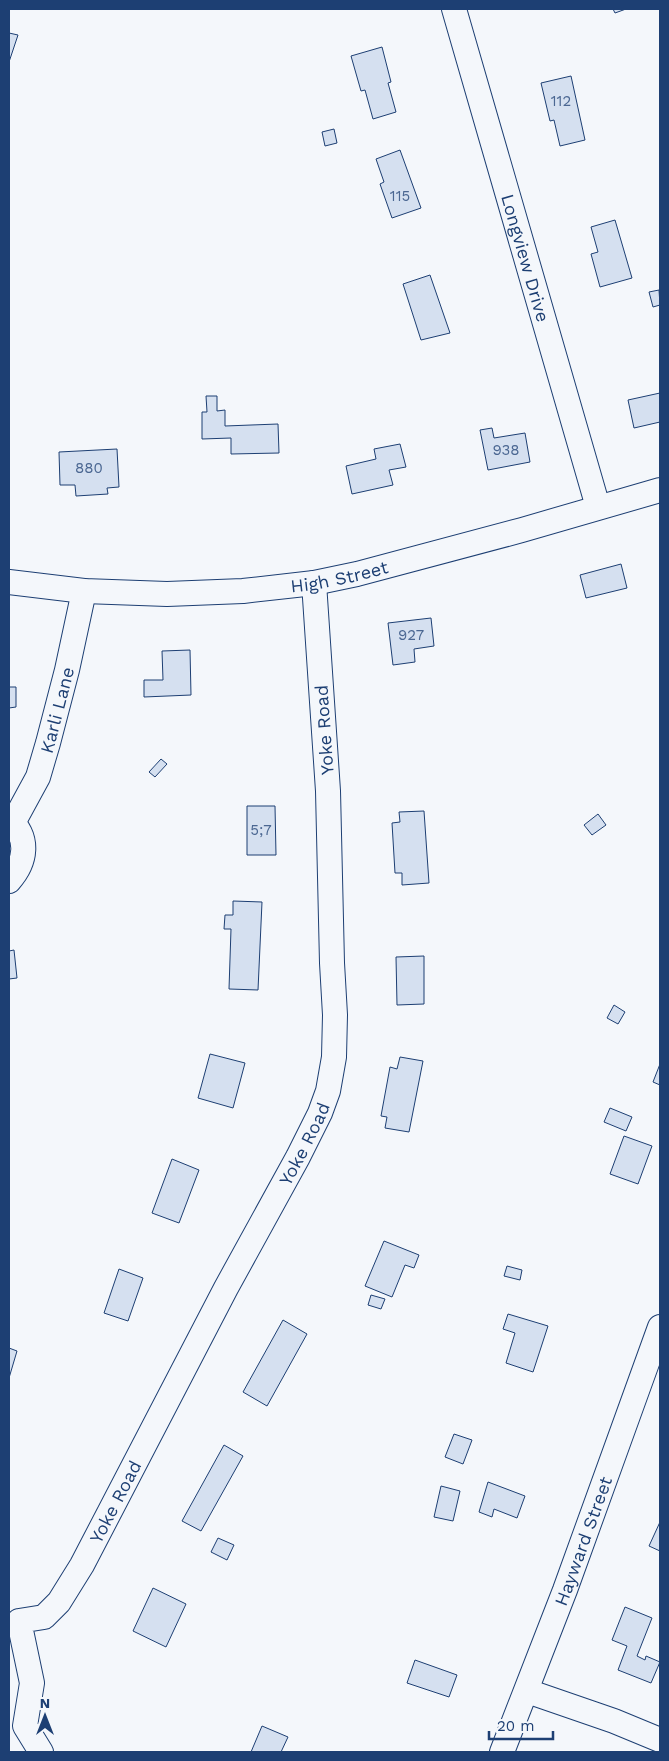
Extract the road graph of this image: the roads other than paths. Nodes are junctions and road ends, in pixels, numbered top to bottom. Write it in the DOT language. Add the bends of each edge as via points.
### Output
graph roads {
  1 [pos="454,9"];
  2 [pos="660,490"];
  3 [pos="598,507"];
  4 [pos="9,582"];
  5 [pos="314,583"];
  6 [pos="84,591"];
  7 [pos="11,821"];
  8 [pos="9,881"];
  9 [pos="660,1327"];
  10 [pos="526,1690"];
  11 [pos="660,1740"];
  12 [pos="41,1752"];
  13 [pos="502,1752"];
  1 -- 3 [label="street, Longview Drive"];
  2 -- 3 [label="street, High Street"];
  3 -- 5 [label="street, High Street" via="522,530"];
  4 -- 6 [label="street, High Street"];
  5 -- 6 [label="street, High Street" via="208,593"];
  5 -- 12 [label="street, Yoke Road" via="328,791 336,1015 334,1058 328,1091 298,1158 230,1280 82,1565 59,1602 44,1616 18,1622 32,1683 25,1726"];
  6 -- 7 [label="street, Karli Lane" via="46,752 38,777"];
  7 -- 8 [label="street, Karli Lane" via="21,834 24,847 17,872"];
  9 -- 10 [label="street, Hayward Street"];
  10 -- 11 [label="street"];
  10 -- 13 [label="street, Hayward Street"];
}
